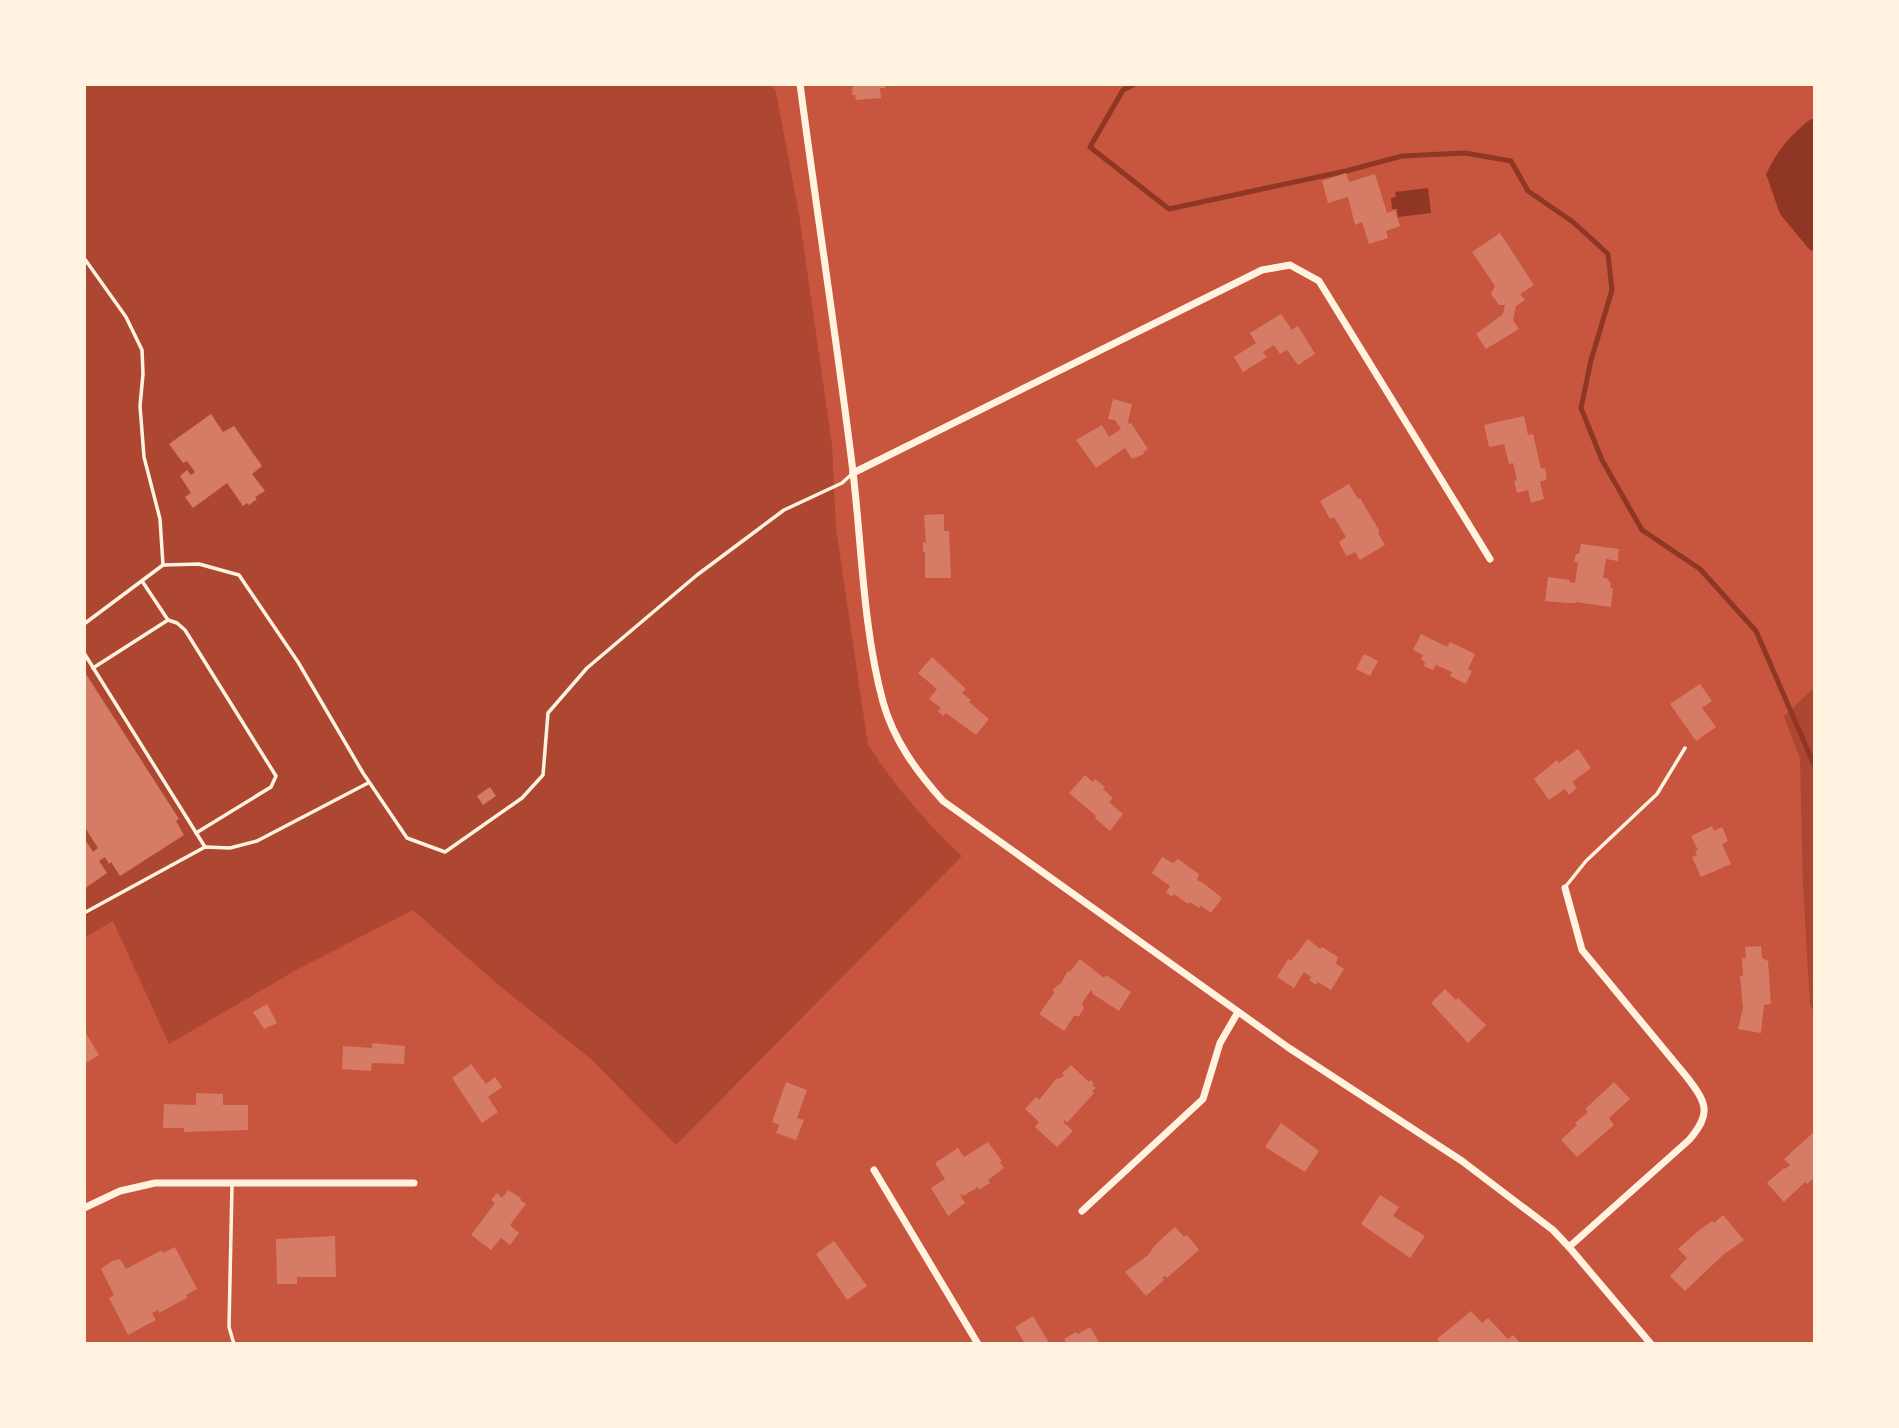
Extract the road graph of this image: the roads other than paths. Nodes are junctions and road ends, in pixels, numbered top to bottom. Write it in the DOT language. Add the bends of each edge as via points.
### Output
graph roads {
  1 [pos="800,84"];
  2 [pos="84,258"];
  3 [pos="853,473"];
  4 [pos="1490,559"];
  5 [pos="163,565"];
  6 [pos="142,581"];
  7 [pos="168,620"];
  8 [pos="84,624"];
  9 [pos="84,653"];
  10 [pos="93,667"];
  11 [pos="1685,748"];
  12 [pos="369,782"];
  13 [pos="196,833"];
  14 [pos="205,847"];
  15 [pos="1564,888"];
  16 [pos="84,913"];
  17 [pos="1238,1012"];
  18 [pos="874,1170"];
  19 [pos="232,1183"];
  20 [pos="414,1183"];
  21 [pos="84,1208"];
  22 [pos="1082,1211"];
  23 [pos="1569,1247"];
  24 [pos="234,1344"];
  25 [pos="978,1344"];
  26 [pos="1651,1344"];
  1 -- 3 [label="street"];
  2 -- 5 [label="lane" via="126,317 142,351 144,457 160,519"];
  3 -- 4 [label="street" via="1262,270 1290,265 1319,281"];
  3 -- 12 [label="lane" via="842,483 784,510 697,575 587,668 548,713 543,775 522,798 445,852 407,838"];
  3 -- 17 [label="street" via="867,613 884,703 914,768 943,801"];
  5 -- 6 [label="lane"];
  5 -- 12 [label="lane" via="199,564 239,575 298,662"];
  6 -- 7 [label="lane"];
  6 -- 8 [label="lane"];
  7 -- 10 [label="lane"];
  7 -- 13 [label="lane" via="185,630 276,776 271,787"];
  9 -- 10 [label="lane"];
  10 -- 13 [label="lane"];
  11 -- 15 [label="lane" via="1657,794"];
  12 -- 14 [label="lane" via="257,841 230,848"];
  13 -- 14 [label="lane"];
  14 -- 16 [label="lane"];
  15 -- 23 [label="street" via="1582,950 1698,1091 1706,1109 1702,1124 1689,1140"];
  17 -- 22 [label="street" via="1220,1042 1203,1099"];
  17 -- 23 [label="street" via="1462,1161"];
  18 -- 25 [label="street"];
  19 -- 20 [label="street"];
  19 -- 21 [label="street" via="155,1183 120,1191"];
  19 -- 24 [label="lane" via="229,1327"];
  23 -- 26 [label="street"];
}
